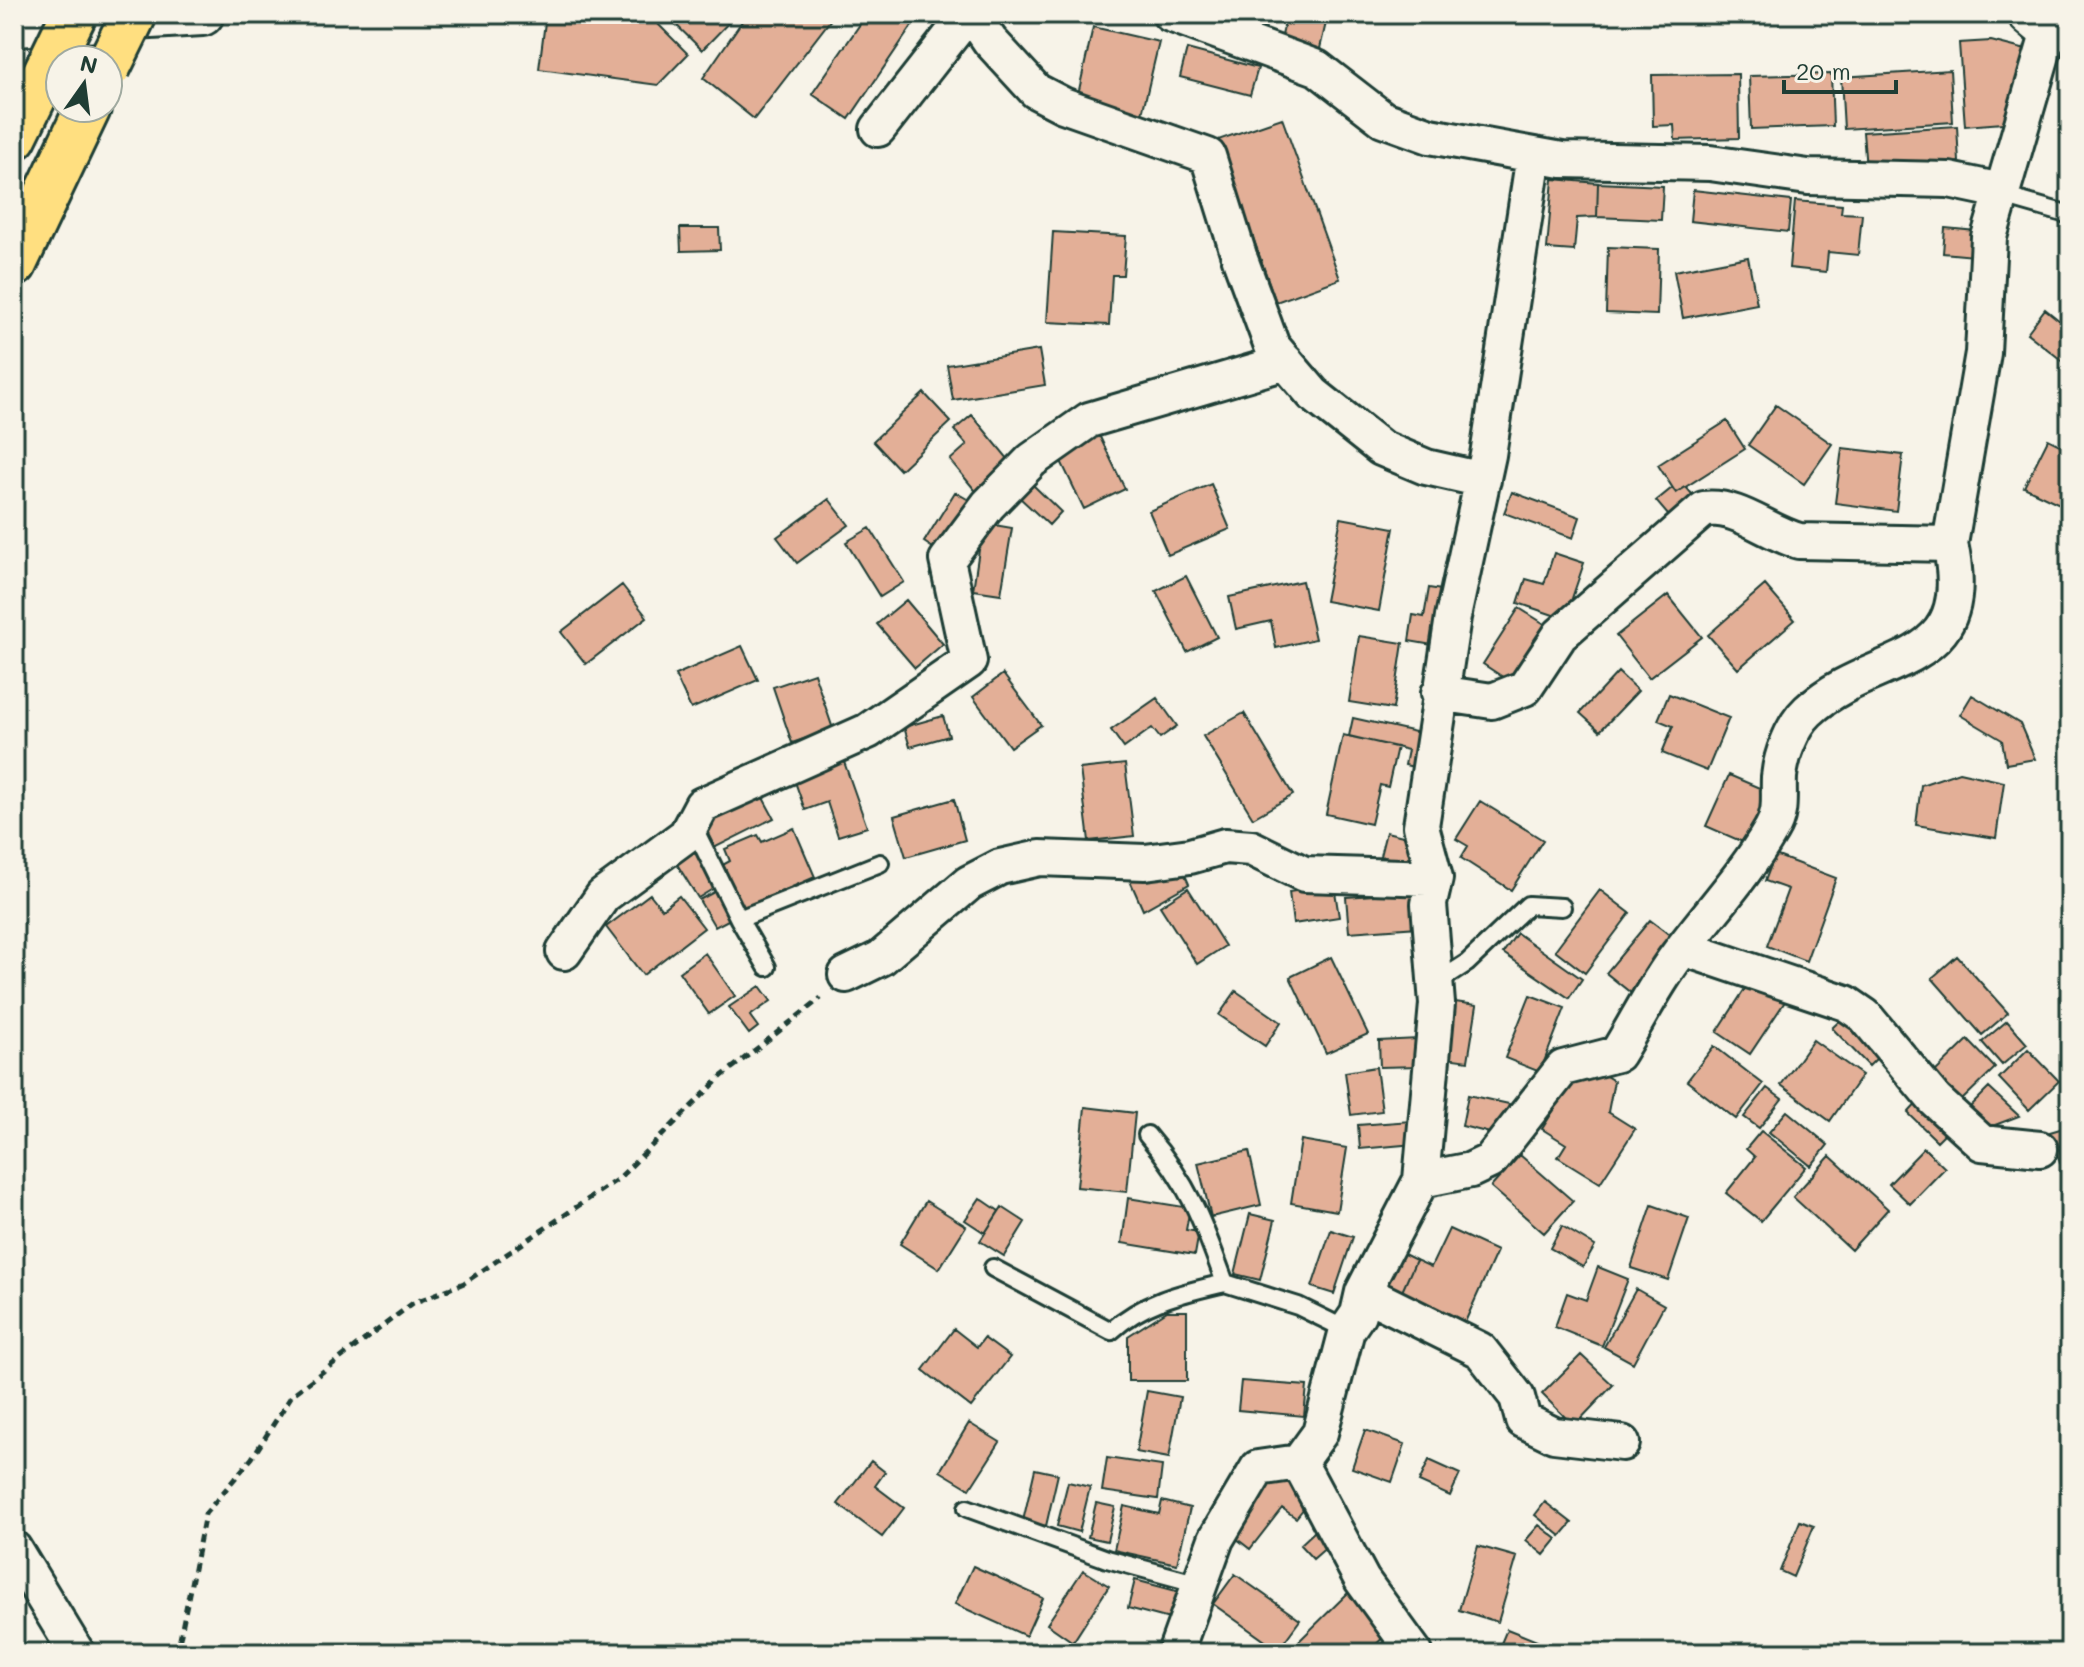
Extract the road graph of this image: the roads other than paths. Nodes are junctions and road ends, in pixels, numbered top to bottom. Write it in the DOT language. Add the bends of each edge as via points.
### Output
graph roads {
  1 [pos="74,14"];
  2 [pos="134,14"];
  3 [pos="202,14"];
  4 [pos="968,14"];
  5 [pos="975,14"];
  6 [pos="1170,14"];
  7 [pos="2051,21"];
  8 [pos="14,25"];
  9 [pos="119,44"];
  10 [pos="80,124"];
  11 [pos="878,129"];
  12 [pos="14,137"];
  13 [pos="1534,155"];
  14 [pos="2003,196"];
  15 [pos="2070,215"];
  16 [pos="14,264"];
  17 [pos="1286,362"];
  18 [pos="1483,480"];
  19 [pos="1950,544"];
  20 [pos="1439,693"];
  21 [pos="692,825"];
  22 [pos="880,863"];
  23 [pos="1435,878"];
  24 [pos="1562,907"];
  25 [pos="739,919"];
  26 [pos="1683,948"];
  27 [pos="564,952"];
  28 [pos="767,967"];
  29 [pos="846,975"];
  30 [pos="1436,983"];
  31 [pos="1147,1135"];
  32 [pos="2040,1149"];
  33 [pos="1421,1180"];
  34 [pos="993,1268"];
  35 [pos="1225,1283"];
  36 [pos="1363,1292"];
  37 [pos="1347,1330"];
  38 [pos="1622,1443"];
  39 [pos="1299,1462"];
  40 [pos="967,1508"];
  41 [pos="14,1549"];
  42 [pos="1199,1584"];
  43 [pos="77,1653"];
  44 [pos="1175,1653"];
  45 [pos="1415,1653"];
  1 -- 12 [label="highway, bridge"];
  2 -- 9 [label="highway, bridge"];
  3 -- 8 [label="street"];
  4 -- 11 [label="street"];
  5 -- 17 [label="street" via="990,41 1036,91 1208,156 1272,346"];
  6 -- 13 [label="street" via="1317,68 1383,119 1406,130"];
  7 -- 14 [label="street"];
  10 -- 16 [label="highway"];
  13 -- 14 [label="street" via="1710,163 1808,177 1949,180"];
  13 -- 18 [label="street"];
  14 -- 15 [label="lane"];
  14 -- 19 [label="street" via="1989,237 1983,353"];
  17 -- 18 [label="street" via="1313,394 1381,448 1426,467"];
  17 -- 21 [label="street" via="1089,420 1032,460 988,505 947,560 969,661 868,731 702,805"];
  18 -- 20 [label="street"];
  19 -- 20 [label="street" via="1799,541 1730,509 1704,509 1560,635 1525,688 1492,701"];
  19 -- 26 [label="street" via="1955,588 1944,628 1933,644 1808,711 1786,752 1772,829"];
  20 -- 23 [label="street" via="1421,826"];
  21 -- 25 [label="lane"];
  21 -- 27 [label="street" via="686,835 603,896"];
  22 -- 25 [label="lane"];
  23 -- 29 [label="street" via="1304,874 1251,848 1225,846 1145,862 1040,858 1000,867 969,883 881,958"];
  23 -- 30 [label="street" via="1429,904"];
  24 -- 30 [label="lane" via="1528,905 1467,963"];
  25 -- 28 [label="lane"];
  26 -- 32 [label="street" via="1846,1003 1865,1016 1935,1100 1982,1143"];
  26 -- 33 [label="street" via="1617,1054 1563,1068 1490,1161"];
  30 -- 33 [label="street"];
  31 -- 35 [label="lane" via="1175,1167 1198,1206"];
  33 -- 36 [label="street"];
  34 -- 35 [label="lane" via="1111,1331 1128,1315 1169,1296"];
  35 -- 37 [label="lane" via="1298,1306"];
  36 -- 37 [label="street"];
  36 -- 38 [label="street" via="1480,1350 1517,1397 1523,1420 1554,1435"];
  37 -- 39 [label="street" via="1320,1433"];
  39 -- 42 [label="street" via="1258,1468 1216,1539"];
  39 -- 45 [label="street" via="1362,1580"];
  40 -- 42 [label="lane" via="1107,1559"];
  41 -- 43 [label="street"];
  42 -- 44 [label="street"];
}
